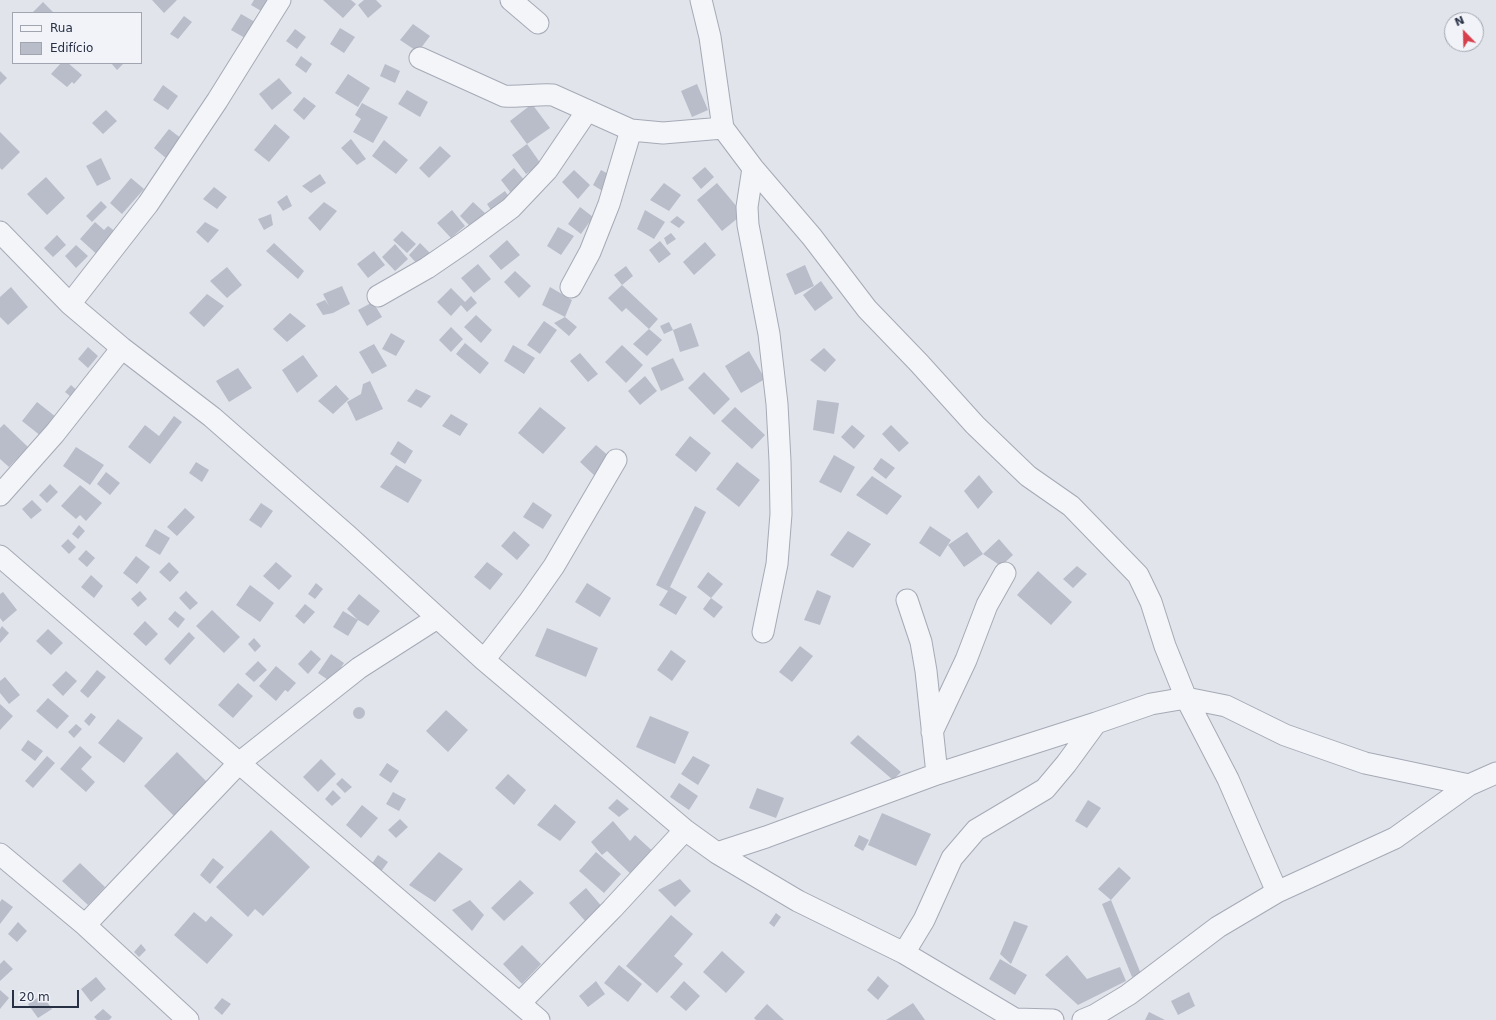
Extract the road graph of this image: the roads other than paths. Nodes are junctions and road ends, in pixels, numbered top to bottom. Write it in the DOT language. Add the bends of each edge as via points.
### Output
graph roads {
  1 [pos="280,0"];
  2 [pos="511,0"];
  3 [pos="701,0"];
  4 [pos="538,23"];
  5 [pos="420,58"];
  6 [pos="587,111"];
  7 [pos="723,128"];
  8 [pos="631,130"];
  9 [pos="753,168"];
  10 [pos="0,232"];
  11 [pos="571,287"];
  12 [pos="378,296"];
  13 [pos="70,304"];
  14 [pos="122,348"];
  15 [pos="616,460"];
  16 [pos="0,495"];
  17 [pos="0,556"];
  18 [pos="1005,573"];
  19 [pos="907,600"];
  20 [pos="437,618"];
  21 [pos="763,632"];
  22 [pos="484,660"];
  23 [pos="1186,698"];
  24 [pos="1096,723"];
  25 [pos="932,732"];
  26 [pos="239,763"];
  27 [pos="1496,773"];
  28 [pos="938,774"];
  29 [pos="1469,785"];
  30 [pos="685,830"];
  31 [pos="717,853"];
  32 [pos="0,854"];
  33 [pos="1277,892"];
  34 [pos="84,925"];
  35 [pos="904,953"];
  36 [pos="520,1003"];
  37 [pos="188,1020"];
  38 [pos="539,1020"];
  39 [pos="1015,1020"];
  40 [pos="1053,1020"];
  41 [pos="1083,1020"];
  1 -- 13 [label="street" via="148,204"];
  2 -- 4 [label="street"];
  3 -- 7 [label="street" via="710,37"];
  5 -- 6 [label="street" via="504,96 553,95"];
  6 -- 8 [label="street"];
  6 -- 12 [label="street" via="547,170 511,208 427,268"];
  7 -- 8 [label="street" via="662,133"];
  7 -- 9 [label="street"];
  8 -- 11 [label="street" via="601,225"];
  9 -- 21 [label="street" via="747,207 748,225 769,334 777,404 782,514 777,564"];
  9 -- 23 [label="street" via="812,237 867,309 975,425 1028,476 1071,506 1138,576 1151,602"];
  10 -- 13 [label="street"];
  13 -- 14 [label="street"];
  14 -- 16 [label="street" via="55,432"];
  14 -- 20 [label="street" via="212,417"];
  15 -- 22 [label="street" via="554,566"];
  17 -- 26 [label="street"];
  18 -- 25 [label="street" via="987,605 966,660"];
  19 -- 25 [label="street" via="922,642"];
  20 -- 22 [label="street"];
  20 -- 26 [label="street" via="359,668"];
  22 -- 30 [label="street"];
  23 -- 24 [label="street" via="1151,704"];
  23 -- 29 [label="street" via="1226,706 1285,734 1365,763"];
  23 -- 33 [label="street" via="1228,779"];
  24 -- 28 [label="street"];
  24 -- 35 [label="street" via="1066,764 1044,788 976,830 952,858 924,920"];
  25 -- 28 [label="street"];
  26 -- 34 [label="street"];
  26 -- 36 [label="street"];
  27 -- 29 [label="street"];
  28 -- 31 [label="street"];
  29 -- 33 [label="street" via="1395,838"];
  30 -- 31 [label="street"];
  30 -- 36 [label="street"];
  31 -- 35 [label="street" via="798,901"];
  32 -- 34 [label="street"];
  33 -- 41 [label="street" via="1218,927 1128,995"];
  34 -- 37 [label="street"];
  35 -- 39 [label="street"];
  36 -- 38 [label="street"];
  39 -- 40 [label="street"];
}
